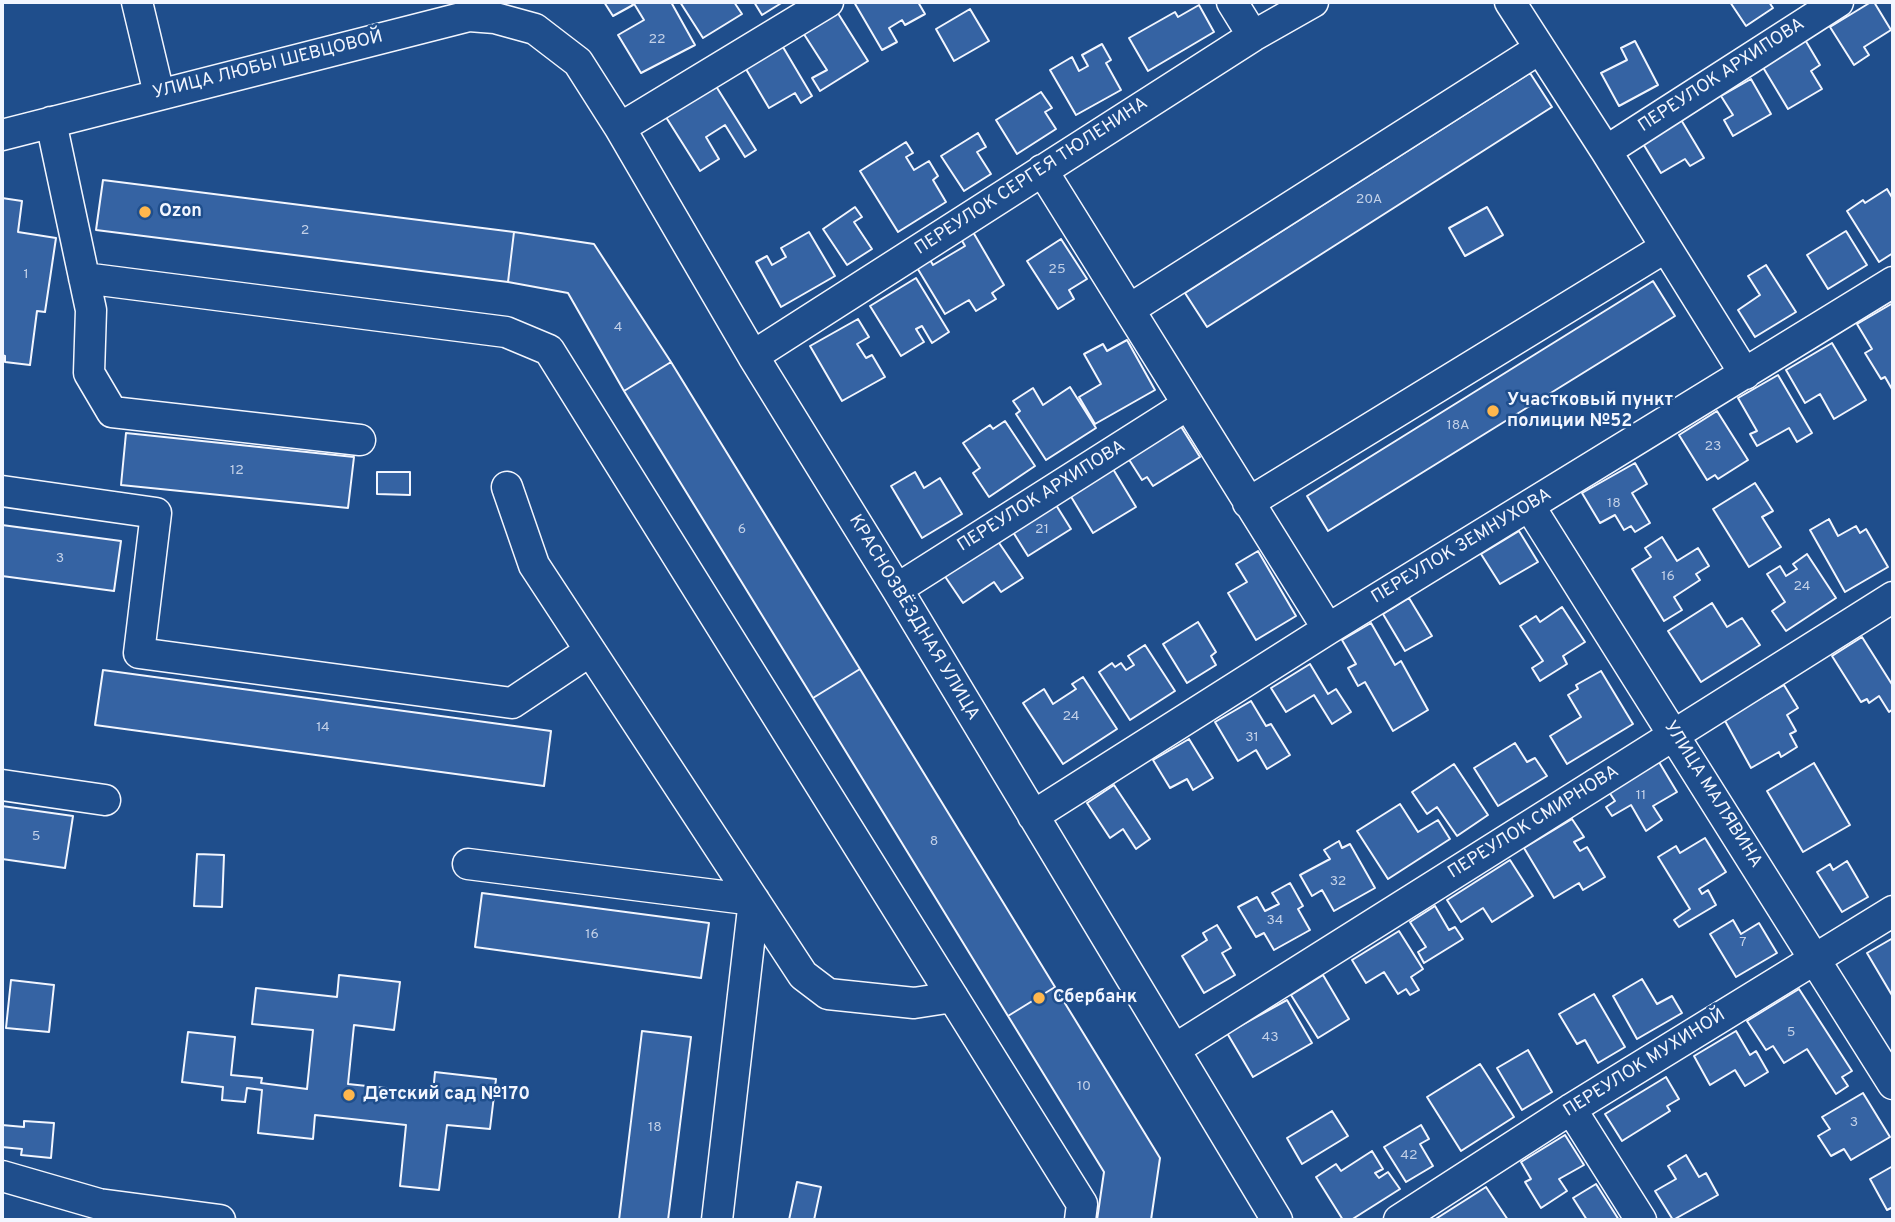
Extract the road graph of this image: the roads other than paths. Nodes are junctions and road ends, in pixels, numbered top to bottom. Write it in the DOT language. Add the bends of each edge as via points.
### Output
graph roads {
  1 [pos="137,2"];
  2 [pos="828,2"];
  3 [pos="1232,2"];
  4 [pos="1313,2"];
  5 [pos="1510,2"];
  6 [pos="1838,2"];
  7 [pos="494,10"];
  8 [pos="535,29"];
  9 [pos="1253,36"];
  10 [pos="1539,49"];
  11 [pos="159,94"];
  12 [pos="51,122"];
  13 [pos="620,128"];
  14 [pos="2,135"];
  15 [pos="1606,151"];
  16 [pos="1042,170"];
  17 [pos="1666,247"];
  18 [pos="84,278"];
  19 [pos="1893,282"];
  20 [pos="1130,309"];
  21 [pos="753,356"];
  22 [pos="1745,374"];
  23 [pos="1187,405"];
  24 [pos="360,440"];
  25 [pos="507,487"];
  26 [pos="2,491"];
  27 [pos="1248,503"];
  28 [pos="1530,507"];
  29 [pos="897,589"];
  30 [pos="1893,597"];
  31 [pos="1328,629"];
  32 [pos="590,651"];
  33 [pos="1675,734"];
  34 [pos="2,785"];
  35 [pos="104,800"];
  36 [pos="1033,816"];
  37 [pos="468,864"];
  38 [pos="754,900"];
  39 [pos="1893,911"];
  40 [pos="1814,960"];
  41 [pos="953,997"];
  42 [pos="1175,1049"];
  43 [pos="1893,1084"];
  44 [pos="1572,1109"];
  45 [pos="2,1176"];
  46 [pos="220,1220"];
  47 [pos="716,1220"];
  48 [pos="1080,1220"];
  49 [pos="1277,1220"];
  50 [pos="1399,1220"];
  51 [pos="1641,1220"];
  1 -- 11 [label="street"];
  2 -- 13 [label="street"];
  3 -- 9 [label="street"];
  4 -- 9 [label="street, ПЕРЕУЛОК СЕРГЕЯ ТЮЛЕНИНА"];
  5 -- 10 [label="street"];
  6 -- 15 [label="street, ПЕРЕУЛОК АРХИПОВА"];
  7 -- 8 [label="street, УЛИЦА ЛЮБЫ ШЕВЦОВОЙ"];
  7 -- 11 [label="street, УЛИЦА ЛЮБЫ ШЕВЦОВОЙ"];
  8 -- 13 [label="street, КРАСНОЗВЁЗДНАЯ УЛИЦА" via="578,62"];
  9 -- 16 [label="street, ПЕРЕУЛОК СЕРГЕЯ ТЮЛЕНИНА"];
  10 -- 15 [label="street"];
  10 -- 20 [label="street"];
  11 -- 12 [label="street, УЛИЦА ЛЮБЫ ШЕВЦОВОЙ"];
  12 -- 14 [label="street, УЛИЦА ЛЮБЫ ШЕВЦОВОЙ"];
  12 -- 18 [label="street"];
  13 -- 21 [label="street, КРАСНОЗВЁЗДНАЯ УЛИЦА"];
  15 -- 17 [label="street"];
  16 -- 20 [label="street"];
  16 -- 21 [label="street, ПЕРЕУЛОК СЕРГЕЯ ТЮЛЕНИНА"];
  17 -- 22 [label="street"];
  17 -- 27 [label="street"];
  18 -- 24 [label="street" via="91,310 89,373 112,412"];
  18 -- 41 [label="street" via="506,332 549,350"];
  19 -- 22 [label="street, ПЕРЕУЛОК ЗЕМНУХОВА"];
  20 -- 23 [label="street"];
  21 -- 29 [label="street, КРАСНОЗВЁЗДНАЯ УЛИЦА"];
  22 -- 28 [label="street, ПЕРЕУЛОК ЗЕМНУХОВА"];
  23 -- 27 [label="street"];
  23 -- 29 [label="street, ПЕРЕУЛОК АРХИПОВА"];
  25 -- 32 [label="street" via="534,565"];
  26 -- 32 [label="street" via="156,513 139,653 512,703"];
  27 -- 31 [label="street"];
  28 -- 31 [label="street, ПЕРЕУЛОК ЗЕМНУХОВА"];
  28 -- 33 [label="street, УЛИЦА МАЛЯВИНА"];
  29 -- 36 [label="street, КРАСНОЗВЁЗДНАЯ УЛИЦА"];
  30 -- 33 [label="street, ПЕРЕУЛОК СМИРНОВА"];
  31 -- 36 [label="street, ПЕРЕУЛОК ЗЕМНУХОВА"];
  32 -- 38 [label="street"];
  33 -- 40 [label="street, УЛИЦА МАЛЯВИНА"];
  33 -- 42 [label="street, ПЕРЕУЛОК СМИРНОВА"];
  34 -- 35 [label="street"];
  36 -- 42 [label="street, КРАСНОЗВЁЗДНАЯ УЛИЦА"];
  37 -- 38 [label="street"];
  38 -- 41 [label="street" via="803,975 828,994 914,1003"];
  38 -- 47 [label="street"];
  39 -- 40 [label="street, ПЕРЕУЛОК МУХИНОЙ"];
  40 -- 43 [label="street, УЛИЦА МАЛЯВИНА"];
  40 -- 44 [label="street, ПЕРЕУЛОК МУХИНОЙ"];
  41 -- 48 [label="street" via="1082,1204"];
  42 -- 49 [label="street, КРАСНОЗВЁЗДНАЯ УЛИЦА"];
  44 -- 50 [label="street, ПЕРЕУЛОК МУХИНОЙ"];
  44 -- 51 [label="street"];
  45 -- 46 [label="street" via="99,1204"];
}
